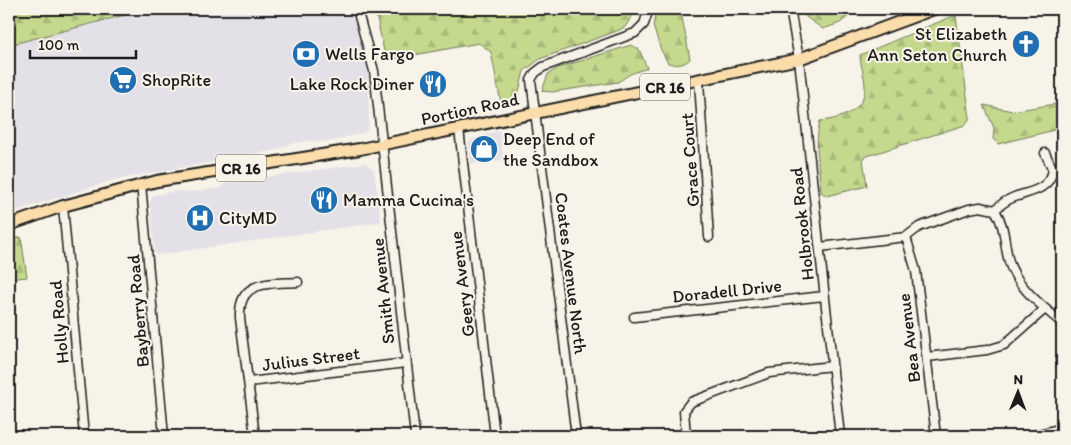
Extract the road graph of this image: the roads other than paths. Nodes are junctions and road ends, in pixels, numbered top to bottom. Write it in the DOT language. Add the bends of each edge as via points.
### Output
graph roads {
  1 [pos="357,9"];
  2 [pos="649,9"];
  3 [pos="790,9"];
  4 [pos="934,9"];
  5 [pos="799,59"];
  6 [pos="699,81"];
  7 [pos="534,113"];
  8 [pos="459,129"];
  9 [pos="383,143"];
  10 [pos="1045,153"];
  11 [pos="141,184"];
  12 [pos="64,206"];
  13 [pos="995,210"];
  14 [pos="9,225"];
  15 [pos="709,237"];
  16 [pos="906,237"];
  17 [pos="820,247"];
  18 [pos="298,282"];
  19 [pos="824,296"];
  20 [pos="1045,308"];
  21 [pos="634,317"];
  22 [pos="1062,323"];
  23 [pos="927,357"];
  24 [pos="406,363"];
  25 [pos="832,366"];
  26 [pos="249,382"];
  27 [pos="1062,428"];
  28 [pos="84,436"];
  29 [pos="164,436"];
  30 [pos="255,436"];
  31 [pos="415,436"];
  32 [pos="496,436"];
  33 [pos="576,436"];
  34 [pos="686,436"];
  35 [pos="840,436"];
  36 [pos="936,436"];
  37 [pos="1031,436"];
  1 -- 9 [label="street, Smith Avenue" via="374,71"];
  2 -- 7 [label="street, Coates Avenue North" via="644,24 635,33 535,73 531,80"];
  3 -- 5 [label="street, Holbrook Road"];
  4 -- 5 [label="main road, Portion Road / CR 16"];
  5 -- 6 [label="main road, Portion Road / CR 16"];
  5 -- 17 [label="street, Holbrook Road"];
  6 -- 7 [label="main road, Portion Road / CR 16"];
  6 -- 15 [label="street, Grace Court"];
  7 -- 8 [label="main road, Portion Road / CR 16"];
  7 -- 33 [label="street, Coates Avenue North"];
  8 -- 9 [label="main road, Portion Road / CR 16"];
  8 -- 32 [label="street, Geery Avenue"];
  9 -- 11 [label="main road, Portion Road / CR 16"];
  9 -- 24 [label="street, Smith Avenue"];
  10 -- 13 [label="street" via="1053,170 1048,183 1010,199"];
  11 -- 12 [label="main road, Portion Road / CR 16"];
  11 -- 29 [label="street, Bayberry Road"];
  12 -- 14 [label="main road, Portion Road / CR 16"];
  12 -- 28 [label="street, Holly Road"];
  13 -- 16 [label="street" via="969,209 919,226"];
  13 -- 20 [label="street" via="1002,224 1011,269"];
  16 -- 17 [label="street"];
  16 -- 23 [label="street, Bea Avenue" via="916,271"];
  17 -- 19 [label="street, Holbrook Road"];
  18 -- 26 [label="street" via="262,285 242,298 240,318"];
  19 -- 21 [label="street, Doradell Drive"];
  19 -- 25 [label="street, Holbrook Road"];
  20 -- 22 [label="street"];
  20 -- 23 [label="street" via="1004,345"];
  23 -- 36 [label="street, Bea Avenue"];
  24 -- 26 [label="street, Julius Street"];
  24 -- 31 [label="street, Smith Avenue"];
  25 -- 34 [label="street" via="768,373 702,396 684,411"];
  25 -- 35 [label="street, Holbrook Road"];
  26 -- 30 [label="street"];
  27 -- 37 [label="street"];
}
